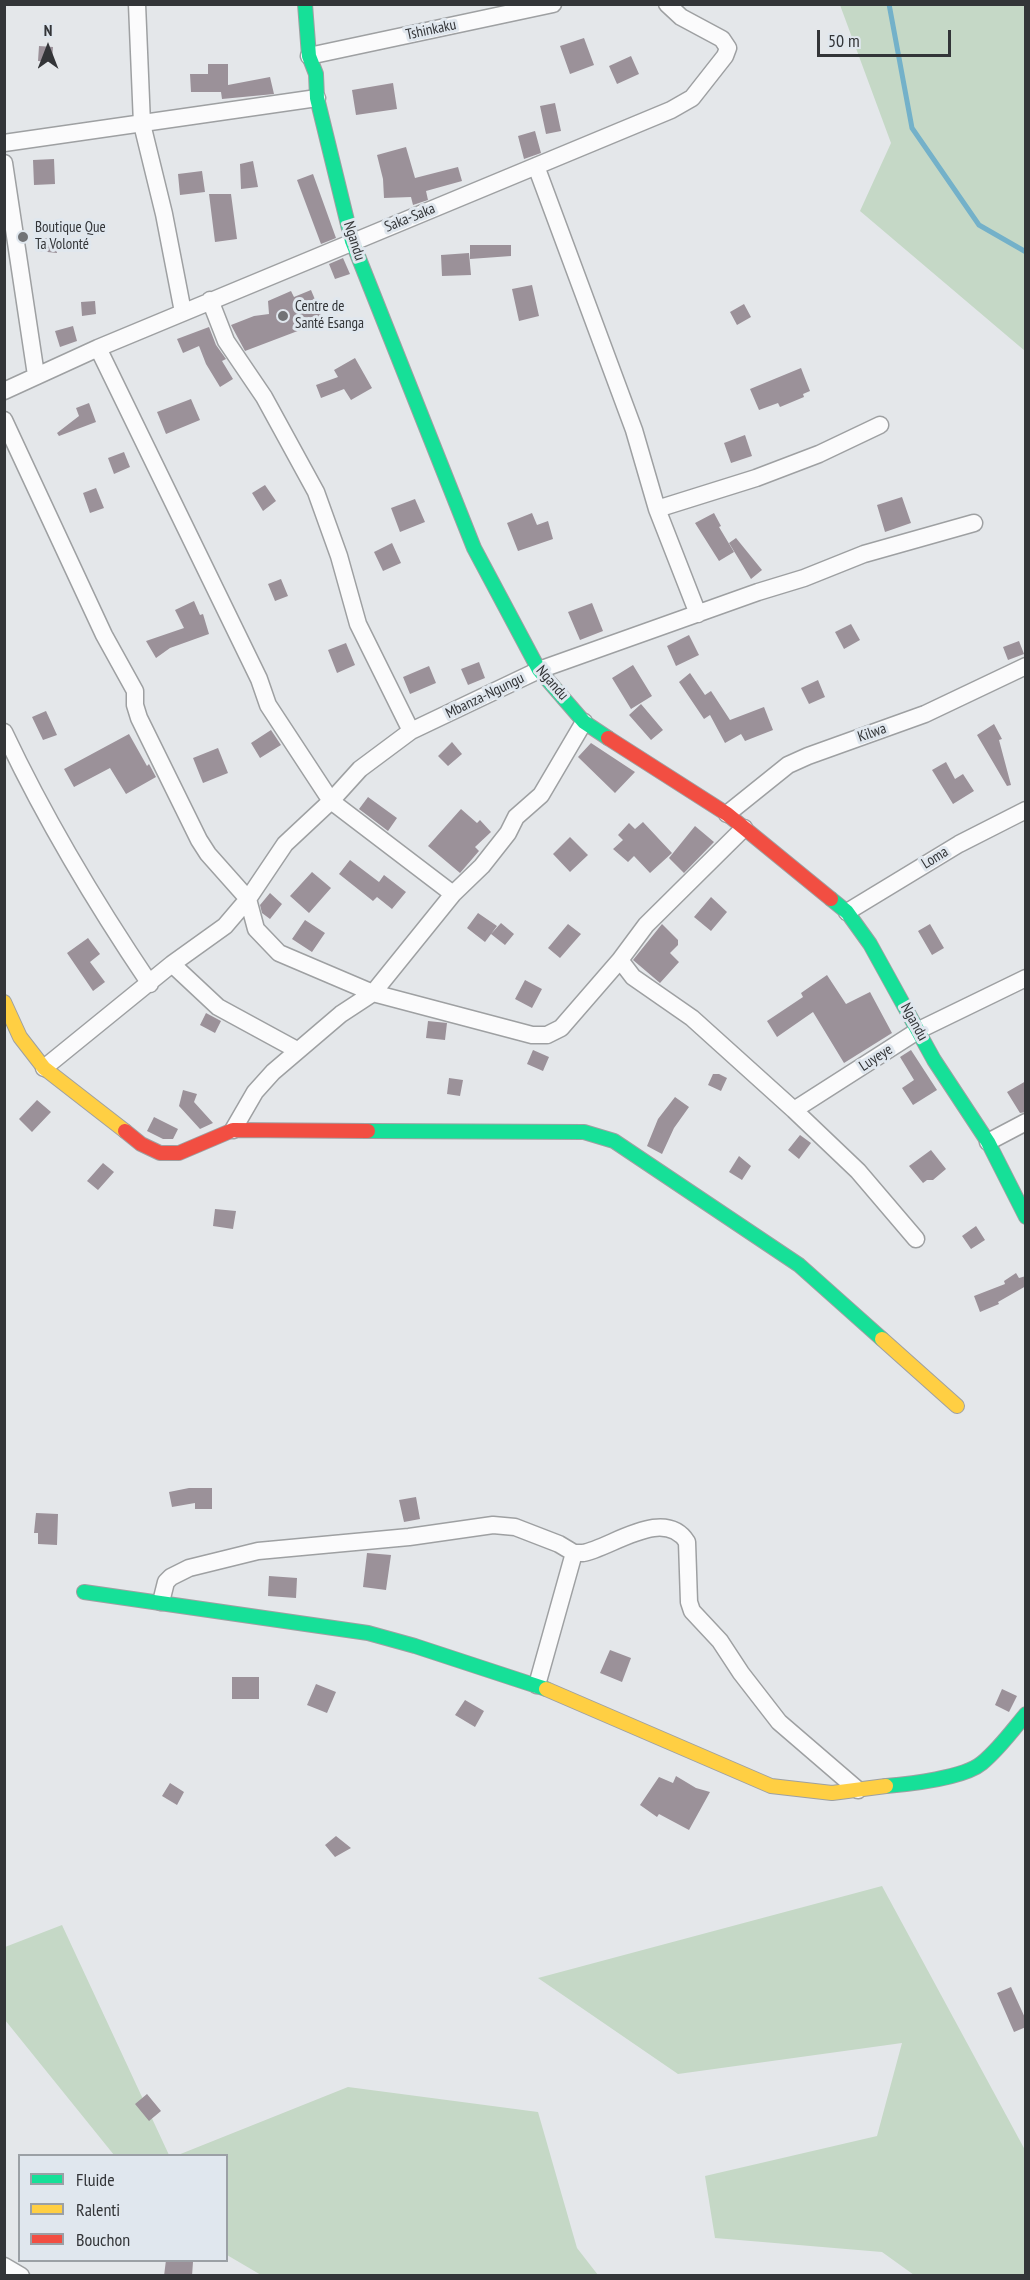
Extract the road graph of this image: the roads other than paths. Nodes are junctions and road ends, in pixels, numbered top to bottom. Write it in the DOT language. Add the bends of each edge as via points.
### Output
graph roads {
  1 [pos="137,4"];
  2 [pos="305,4"];
  3 [pos="553,4"];
  4 [pos="667,4"];
  5 [pos="309,56"];
  6 [pos="317,98"];
  7 [pos="142,124"];
  8 [pos="4,142"];
  9 [pos="4,163"];
  10 [pos="536,166"];
  11 [pos="352,241"];
  12 [pos="210,300"];
  13 [pos="183,312"];
  14 [pos="98,348"];
  15 [pos="36,375"];
  16 [pos="4,391"];
  17 [pos="4,420"];
  18 [pos="880,425"];
  19 [pos="657,509"];
  20 [pos="974,523"];
  21 [pos="698,614"];
  22 [pos="1026,666"];
  23 [pos="539,670"];
  24 [pos="584,722"];
  25 [pos="411,731"];
  26 [pos="4,732"];
  27 [pos="331,801"];
  28 [pos="1026,810"];
  29 [pos="727,814"];
  30 [pos="744,828"];
  31 [pos="453,894"];
  32 [pos="248,899"];
  33 [pos="847,912"];
  34 [pos="620,960"];
  35 [pos="172,964"];
  36 [pos="1026,978"];
  37 [pos="150,984"];
  38 [pos="373,993"];
  39 [pos="4,1002"];
  40 [pos="919,1030"];
  41 [pos="297,1050"];
  42 [pos="44,1068"];
  43 [pos="794,1110"];
  44 [pos="1026,1122"];
  45 [pos="233,1130"];
  46 [pos="988,1142"];
  47 [pos="1026,1217"];
  48 [pos="916,1239"];
  49 [pos="957,1406"];
  50 [pos="574,1552"];
  51 [pos="84,1592"];
  52 [pos="161,1602"];
  53 [pos="537,1685"];
  54 [pos="1026,1714"];
  55 [pos="858,1790"];
  56 [pos="4,2266"];
  57 [pos="21,2276"];
  1 -- 7 [label="street"];
  2 -- 5 [label="street, Ngandu"];
  3 -- 5 [label="street, Tshinkaku"];
  4 -- 10 [label="street, Saka-Saka" via="681,17 722,39 728,48 692,98 670,111"];
  5 -- 6 [label="street, Ngandu" via="316,74"];
  6 -- 7 [label="street"];
  6 -- 11 [label="street, Ngandu"];
  7 -- 8 [label="street"];
  7 -- 13 [label="street"];
  9 -- 15 [label="street"];
  10 -- 11 [label="street, Saka-Saka"];
  10 -- 19 [label="street" via="634,430"];
  11 -- 12 [label="street, Saka-Saka"];
  11 -- 23 [label="street, Ngandu" via="474,548"];
  12 -- 13 [label="street, Saka-Saka"];
  12 -- 25 [label="street" via="226,341 264,397 316,492 358,624"];
  13 -- 14 [label="street, Saka-Saka"];
  14 -- 15 [label="street, Saka-Saka"];
  14 -- 27 [label="street" via="259,679 268,705"];
  15 -- 16 [label="street, Saka-Saka"];
  17 -- 32 [label="street" via="104,635 135,691 139,718 199,840"];
  18 -- 19 [label="street" via="756,478"];
  19 -- 21 [label="street"];
  20 -- 21 [label="street, Mbanza-Ngungu" via="864,554"];
  21 -- 23 [label="street, Mbanza-Ngungu"];
  22 -- 29 [label="street, Kilwa" via="925,714 788,765"];
  23 -- 24 [label="street, Ngandu"];
  23 -- 25 [label="street, Mbanza-Ngungu"];
  24 -- 29 [label="street, Ngandu"];
  24 -- 31 [label="street" via="541,795 516,817 482,866"];
  25 -- 27 [label="street, Mbanza-Ngungu" via="360,769"];
  26 -- 37 [label="street" via="119,939"];
  27 -- 31 [label="street"];
  27 -- 32 [label="street, Mbanza-Ngungu" via="285,844"];
  28 -- 33 [label="street, Loma" via="959,844"];
  29 -- 30 [label="street, Ngandu"];
  30 -- 33 [label="street, Ngandu"];
  30 -- 34 [label="street" via="646,925"];
  31 -- 38 [label="street"];
  32 -- 35 [label="street, Mbanza-Ngungu" via="225,926"];
  32 -- 38 [label="street" via="256,929 279,953"];
  33 -- 40 [label="street, Ngandu"];
  34 -- 38 [label="street" via="561,1028 547,1035 532,1035"];
  34 -- 43 [label="street" via="633,977 692,1018"];
  35 -- 37 [label="street, Mbanza-Ngungu"];
  35 -- 41 [label="street" via="218,1007"];
  36 -- 40 [label="street, Luyeye"];
  37 -- 42 [label="street, Mbanza-Ngungu"];
  38 -- 41 [label="street"];
  39 -- 42 [label="street" via="20,1036"];
  40 -- 43 [label="street, Luyeye"];
  40 -- 46 [label="street, Ngandu"];
  41 -- 45 [label="street" via="255,1092"];
  42 -- 45 [label="street" via="141,1144 160,1153 179,1153"];
  43 -- 48 [label="street" via="858,1171"];
  44 -- 46 [label="street"];
  45 -- 49 [label="street" via="600,1135 799,1265"];
  46 -- 47 [label="street, Ngandu"];
  50 -- 52 [label="street" via="515,1527 493,1525 258,1551 189,1568 171,1577"];
  50 -- 53 [label="street"];
  50 -- 55 [label="street" via="590,1551 647,1528 682,1534 687,1542 692,1611 720,1641 779,1722"];
  51 -- 52 [label="street"];
  52 -- 53 [label="street" via="368,1633"];
  53 -- 55 [label="street" via="771,1786 832,1792"];
  54 -- 55 [label="street" via="980,1765 914,1783"];
  56 -- 57 [label="street"];
}
